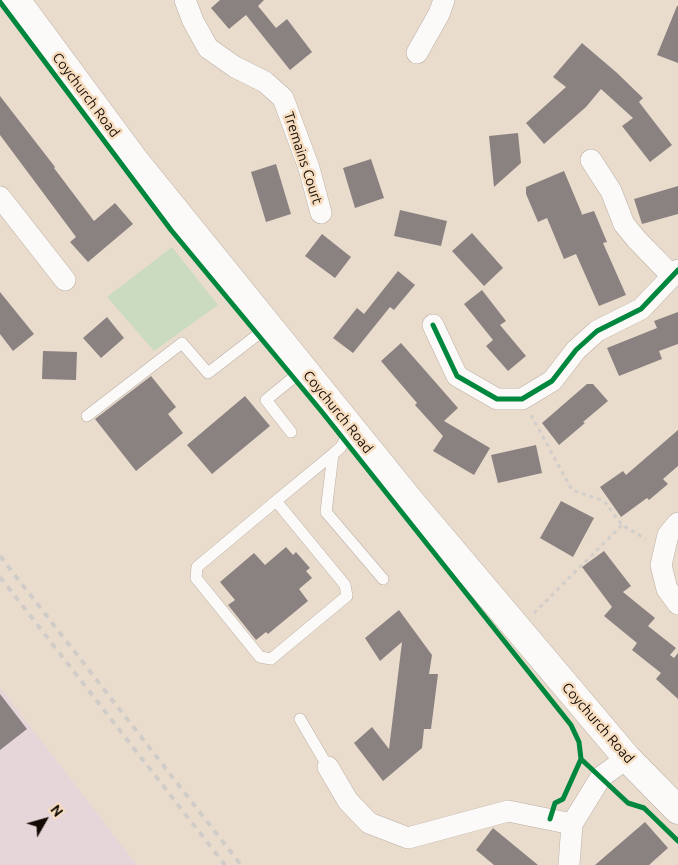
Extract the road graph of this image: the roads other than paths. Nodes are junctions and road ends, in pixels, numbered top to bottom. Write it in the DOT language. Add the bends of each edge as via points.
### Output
graph roads {
  1 [pos="16,0"];
  2 [pos="185,0"];
  3 [pos="444,0"];
  4 [pos="416,52"];
  5 [pos="591,160"];
  6 [pos="0,197"];
  7 [pos="321,213"];
  8 [pos="675,273"];
  9 [pos="65,280"];
  10 [pos="433,325"];
  11 [pos="269,326"];
  12 [pos="304,369"];
  13 [pos="87,416"];
  14 [pos="351,428"];
  15 [pos="291,432"];
  16 [pos="333,454"];
  17 [pos="276,501"];
  18 [pos="678,523"];
  19 [pos="383,579"];
  20 [pos="678,604"];
  21 [pos="300,718"];
  22 [pos="627,758"];
  23 [pos="328,767"];
  24 [pos="678,810"];
  25 [pos="572,824"];
  26 [pos="569,865"];
  1 -- 11 [label="main road, Coychurch Road" via="135,161"];
  2 -- 7 [label="street, Tremains Court" via="208,48 235,68 266,82 283,98 309,168"];
  3 -- 4 [label="street"];
  5 -- 8 [label="street" via="611,191 624,224 637,240"];
  6 -- 9 [label="street"];
  8 -- 10 [label="street" via="641,309 597,331 576,350 552,381 522,399 497,399 457,376"];
  11 -- 12 [label="main road, Coychurch Road"];
  11 -- 13 [label="lane" via="208,373 182,343"];
  12 -- 14 [label="main road, Coychurch Road"];
  12 -- 15 [label="lane" via="266,400"];
  14 -- 16 [label="lane" via="341,448"];
  14 -- 22 [label="main road, Coychurch Road"];
  16 -- 17 [label="lane"];
  16 -- 19 [label="lane" via="326,512"];
  17 -- 17 [label="lane" via="345,585 347,596 271,659 260,657 196,578 197,568"];
  18 -- 20 [label="street" via="668,535 661,565 667,589"];
  21 -- 23 [label="lane"];
  22 -- 24 [label="main road, Coychurch Road"];
  22 -- 25 [label="street" via="601,777"];
  23 -- 25 [label="street" via="348,801 369,823 408,838 508,811"];
  25 -- 26 [label="street"];
}
